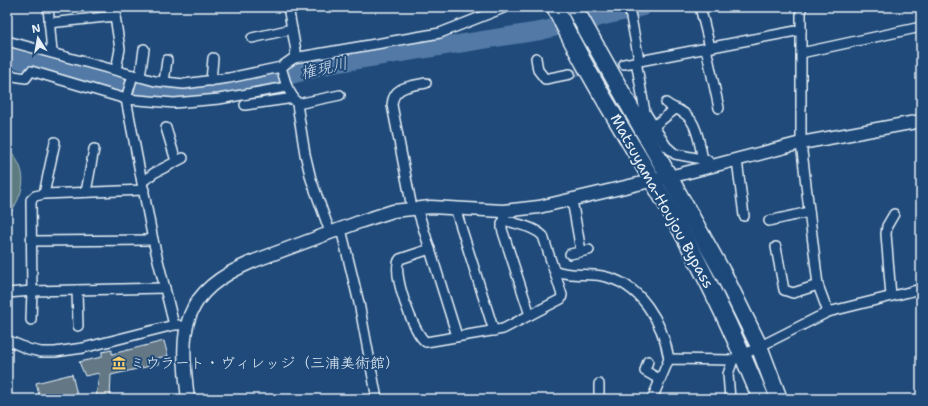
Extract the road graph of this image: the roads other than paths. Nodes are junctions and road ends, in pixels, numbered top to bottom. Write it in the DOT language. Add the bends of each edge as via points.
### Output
graph roads {
  1 [pos="48,7"];
  2 [pos="288,7"];
  3 [pos="506,7"];
  4 [pos="574,7"];
  5 [pos="629,7"];
  6 [pos="700,7"];
  7 [pos="800,7"];
  8 [pos="555,8"];
  9 [pos="117,9"];
  10 [pos="49,23"];
  11 [pos="921,27"];
  12 [pos="292,29"];
  13 [pos="801,30"];
  14 [pos="252,38"];
  15 [pos="7,41"];
  16 [pos="708,47"];
  17 [pos="143,48"];
  18 [pos="52,52"];
  19 [pos="801,53"];
  20 [pos="214,58"];
  21 [pos="294,58"];
  22 [pos="536,58"];
  23 [pos="167,60"];
  24 [pos="637,61"];
  25 [pos="624,64"];
  26 [pos="281,68"];
  27 [pos="116,70"];
  28 [pos="570,74"];
  29 [pos="7,75"];
  30 [pos="134,77"];
  31 [pos="211,80"];
  32 [pos="164,82"];
  33 [pos="426,83"];
  34 [pos="287,85"];
  35 [pos="340,95"];
  36 [pos="127,97"];
  37 [pos="295,101"];
  38 [pos="666,103"];
  39 [pos="246,105"];
  40 [pos="719,108"];
  41 [pos="674,110"];
  42 [pos="921,121"];
  43 [pos="654,126"];
  44 [pos="166,128"];
  45 [pos="55,142"];
  46 [pos="801,143"];
  47 [pos="94,149"];
  48 [pos="737,160"];
  49 [pos="708,163"];
  50 [pos="669,177"];
  51 [pos="653,181"];
  52 [pos="143,186"];
  53 [pos="86,192"];
  54 [pos="44,194"];
  55 [pos="572,200"];
  56 [pos="415,208"];
  57 [pos="455,208"];
  58 [pos="809,212"];
  59 [pos="894,214"];
  60 [pos="504,215"];
  61 [pos="744,216"];
  62 [pos="769,221"];
  63 [pos="336,231"];
  64 [pos="153,240"];
  65 [pos="32,241"];
  66 [pos="776,247"];
  67 [pos="430,249"];
  68 [pos="570,254"];
  69 [pos="554,270"];
  70 [pos="818,285"];
  71 [pos="165,288"];
  72 [pos="921,289"];
  73 [pos="77,290"];
  74 [pos="32,291"];
  75 [pos="7,293"];
  76 [pos="891,296"];
  77 [pos="828,312"];
  78 [pos="530,315"];
  79 [pos="31,320"];
  80 [pos="78,326"];
  81 [pos="180,326"];
  82 [pos="494,331"];
  83 [pos="457,336"];
  84 [pos="7,340"];
  85 [pos="759,346"];
  86 [pos="738,357"];
  87 [pos="669,359"];
  88 [pos="648,362"];
  89 [pos="659,379"];
  90 [pos="599,384"];
  91 [pos="188,399"];
  92 [pos="377,399"];
  93 [pos="598,399"];
  94 [pos="652,399"];
  95 [pos="730,399"];
  96 [pos="761,399"];
  97 [pos="779,399"];
  1 -- 10 [label="street"];
  2 -- 12 [label="street"];
  3 -- 21 [label="street" via="440,33"];
  4 -- 50 [label="highway, Matsuyama-Houjou Bypass"];
  5 -- 24 [label="street"];
  6 -- 16 [label="street"];
  7 -- 13 [label="street"];
  8 -- 51 [label="highway, Matsuyama-Houjou Bypass"];
  9 -- 10 [label="street"];
  9 -- 27 [label="street" via="120,49"];
  10 -- 18 [label="street"];
  11 -- 19 [label="street"];
  12 -- 14 [label="street"];
  12 -- 21 [label="street" via="296,51"];
  13 -- 16 [label="street"];
  13 -- 19 [label="street"];
  15 -- 18 [label="street"];
  16 -- 24 [label="street"];
  16 -- 40 [label="street"];
  17 -- 30 [label="street"];
  18 -- 27 [label="street"];
  19 -- 46 [label="street"];
  20 -- 31 [label="street"];
  21 -- 26 [label="street"];
  22 -- 28 [label="street" via="538,70 544,79"];
  23 -- 32 [label="street"];
  24 -- 25 [label="street"];
  24 -- 43 [label="street" via="645,112"];
  26 -- 31 [label="street"];
  26 -- 34 [label="street"];
  27 -- 30 [label="street"];
  29 -- 36 [label="street" via="26,78 31,71"];
  30 -- 32 [label="street"];
  30 -- 36 [label="street"];
  31 -- 32 [label="street" via="184,84"];
  33 -- 56 [label="street" via="405,87 396,91 392,97"];
  34 -- 36 [label="street" via="195,102 174,103"];
  34 -- 37 [label="street"];
  35 -- 37 [label="street"];
  36 -- 52 [label="street"];
  37 -- 39 [label="street"];
  37 -- 63 [label="street" via="306,160"];
  38 -- 41 [label="street"];
  41 -- 43 [label="street"];
  41 -- 49 [label="street" via="690,118"];
  42 -- 46 [label="street"];
  43 -- 49 [label="street" via="666,146 675,154"];
  44 -- 52 [label="street" via="180,160 154,173"];
  45 -- 54 [label="street"];
  46 -- 48 [label="street"];
  46 -- 58 [label="street"];
  47 -- 53 [label="street"];
  48 -- 49 [label="street"];
  48 -- 61 [label="street"];
  49 -- 50 [label="street"];
  50 -- 51 [label="street"];
  50 -- 85 [label="highway, Matsuyama-Houjou Bypass" via="725,277"];
  51 -- 55 [label="street"];
  51 -- 86 [label="highway, Matsuyama-Houjou Bypass" via="710,286"];
  52 -- 53 [label="street"];
  52 -- 64 [label="street"];
  53 -- 54 [label="street"];
  54 -- 65 [label="street" via="35,196 32,200"];
  55 -- 60 [label="street"];
  55 -- 68 [label="street" via="585,250"];
  56 -- 57 [label="street"];
  56 -- 63 [label="street" via="393,211"];
  56 -- 67 [label="street"];
  57 -- 60 [label="street"];
  57 -- 82 [label="street"];
  58 -- 62 [label="street"];
  58 -- 70 [label="street"];
  59 -- 76 [label="street" via="887,226 886,234"];
  60 -- 69 [label="street" via="538,231 543,236"];
  60 -- 78 [label="street" via="502,229"];
  63 -- 81 [label="street" via="254,261 223,277 200,297"];
  63 -- 92 [label="street" via="359,303"];
  64 -- 65 [label="street"];
  64 -- 71 [label="street"];
  65 -- 74 [label="street"];
  66 -- 70 [label="street" via="784,290 793,293"];
  67 -- 83 [label="street"];
  67 -- 83 [label="street" via="397,262 399,282 422,340 432,342"];
  69 -- 78 [label="street" via="561,298"];
  69 -- 87 [label="street" via="565,275 604,276 631,288 660,326 666,340"];
  70 -- 77 [label="street"];
  71 -- 73 [label="street"];
  71 -- 81 [label="street"];
  72 -- 76 [label="street"];
  73 -- 74 [label="street"];
  73 -- 80 [label="street"];
  74 -- 75 [label="street"];
  74 -- 79 [label="street"];
  76 -- 77 [label="street"];
  77 -- 85 [label="street"];
  78 -- 82 [label="street"];
  81 -- 84 [label="street" via="55,352 28,349"];
  81 -- 91 [label="street"];
  82 -- 83 [label="street"];
  85 -- 86 [label="street"];
  85 -- 97 [label="highway, Matsuyama-Houjou Bypass"];
  86 -- 87 [label="street"];
  86 -- 95 [label="street" via="728,374"];
  86 -- 96 [label="highway, Matsuyama-Houjou Bypass"];
  87 -- 89 [label="street"];
  88 -- 89 [label="street" via="645,371"];
  89 -- 94 [label="street"];
  90 -- 93 [label="street"];
}
